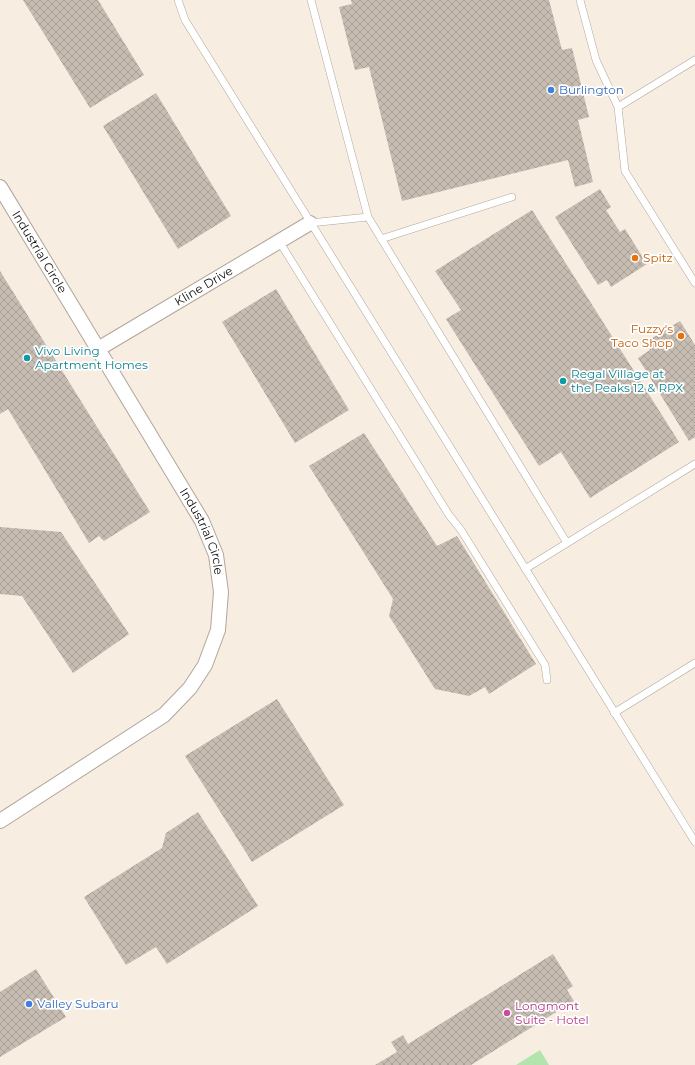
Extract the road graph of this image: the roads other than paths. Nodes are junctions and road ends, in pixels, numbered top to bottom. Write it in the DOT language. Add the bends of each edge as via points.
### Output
graph roads {
  1 [pos="178,0"];
  2 [pos="311,0"];
  3 [pos="580,0"];
  4 [pos="695,60"];
  5 [pos="618,107"];
  6 [pos="0,187"];
  7 [pos="512,197"];
  8 [pos="368,217"];
  9 [pos="310,223"];
  10 [pos="381,239"];
  11 [pos="279,242"];
  12 [pos="695,283"];
  13 [pos="98,349"];
  14 [pos="695,464"];
  15 [pos="568,543"];
  16 [pos="525,569"];
  17 [pos="695,664"];
  18 [pos="547,680"];
  19 [pos="614,713"];
  20 [pos="0,821"];
  21 [pos="695,842"];
  1 -- 9 [label="lane" via="185,20"];
  2 -- 8 [label="lane"];
  3 -- 5 [label="lane" via="596,60"];
  4 -- 5 [label="lane"];
  5 -- 12 [label="lane" via="626,172"];
  6 -- 13 [label="street, Industrial Circle"];
  7 -- 10 [label="lane"];
  8 -- 9 [label="lane"];
  8 -- 10 [label="lane"];
  9 -- 11 [label="street, Kline Drive"];
  9 -- 16 [label="lane"];
  10 -- 15 [label="lane"];
  11 -- 13 [label="street, Kline Drive"];
  11 -- 18 [label="lane" via="545,664"];
  13 -- 20 [label="street, Industrial Circle" via="202,521 216,555 221,592 218,630 201,671 190,688 164,715"];
  14 -- 15 [label="lane"];
  15 -- 16 [label="lane"];
  16 -- 19 [label="lane"];
  17 -- 19 [label="lane"];
  19 -- 21 [label="lane"];
}
